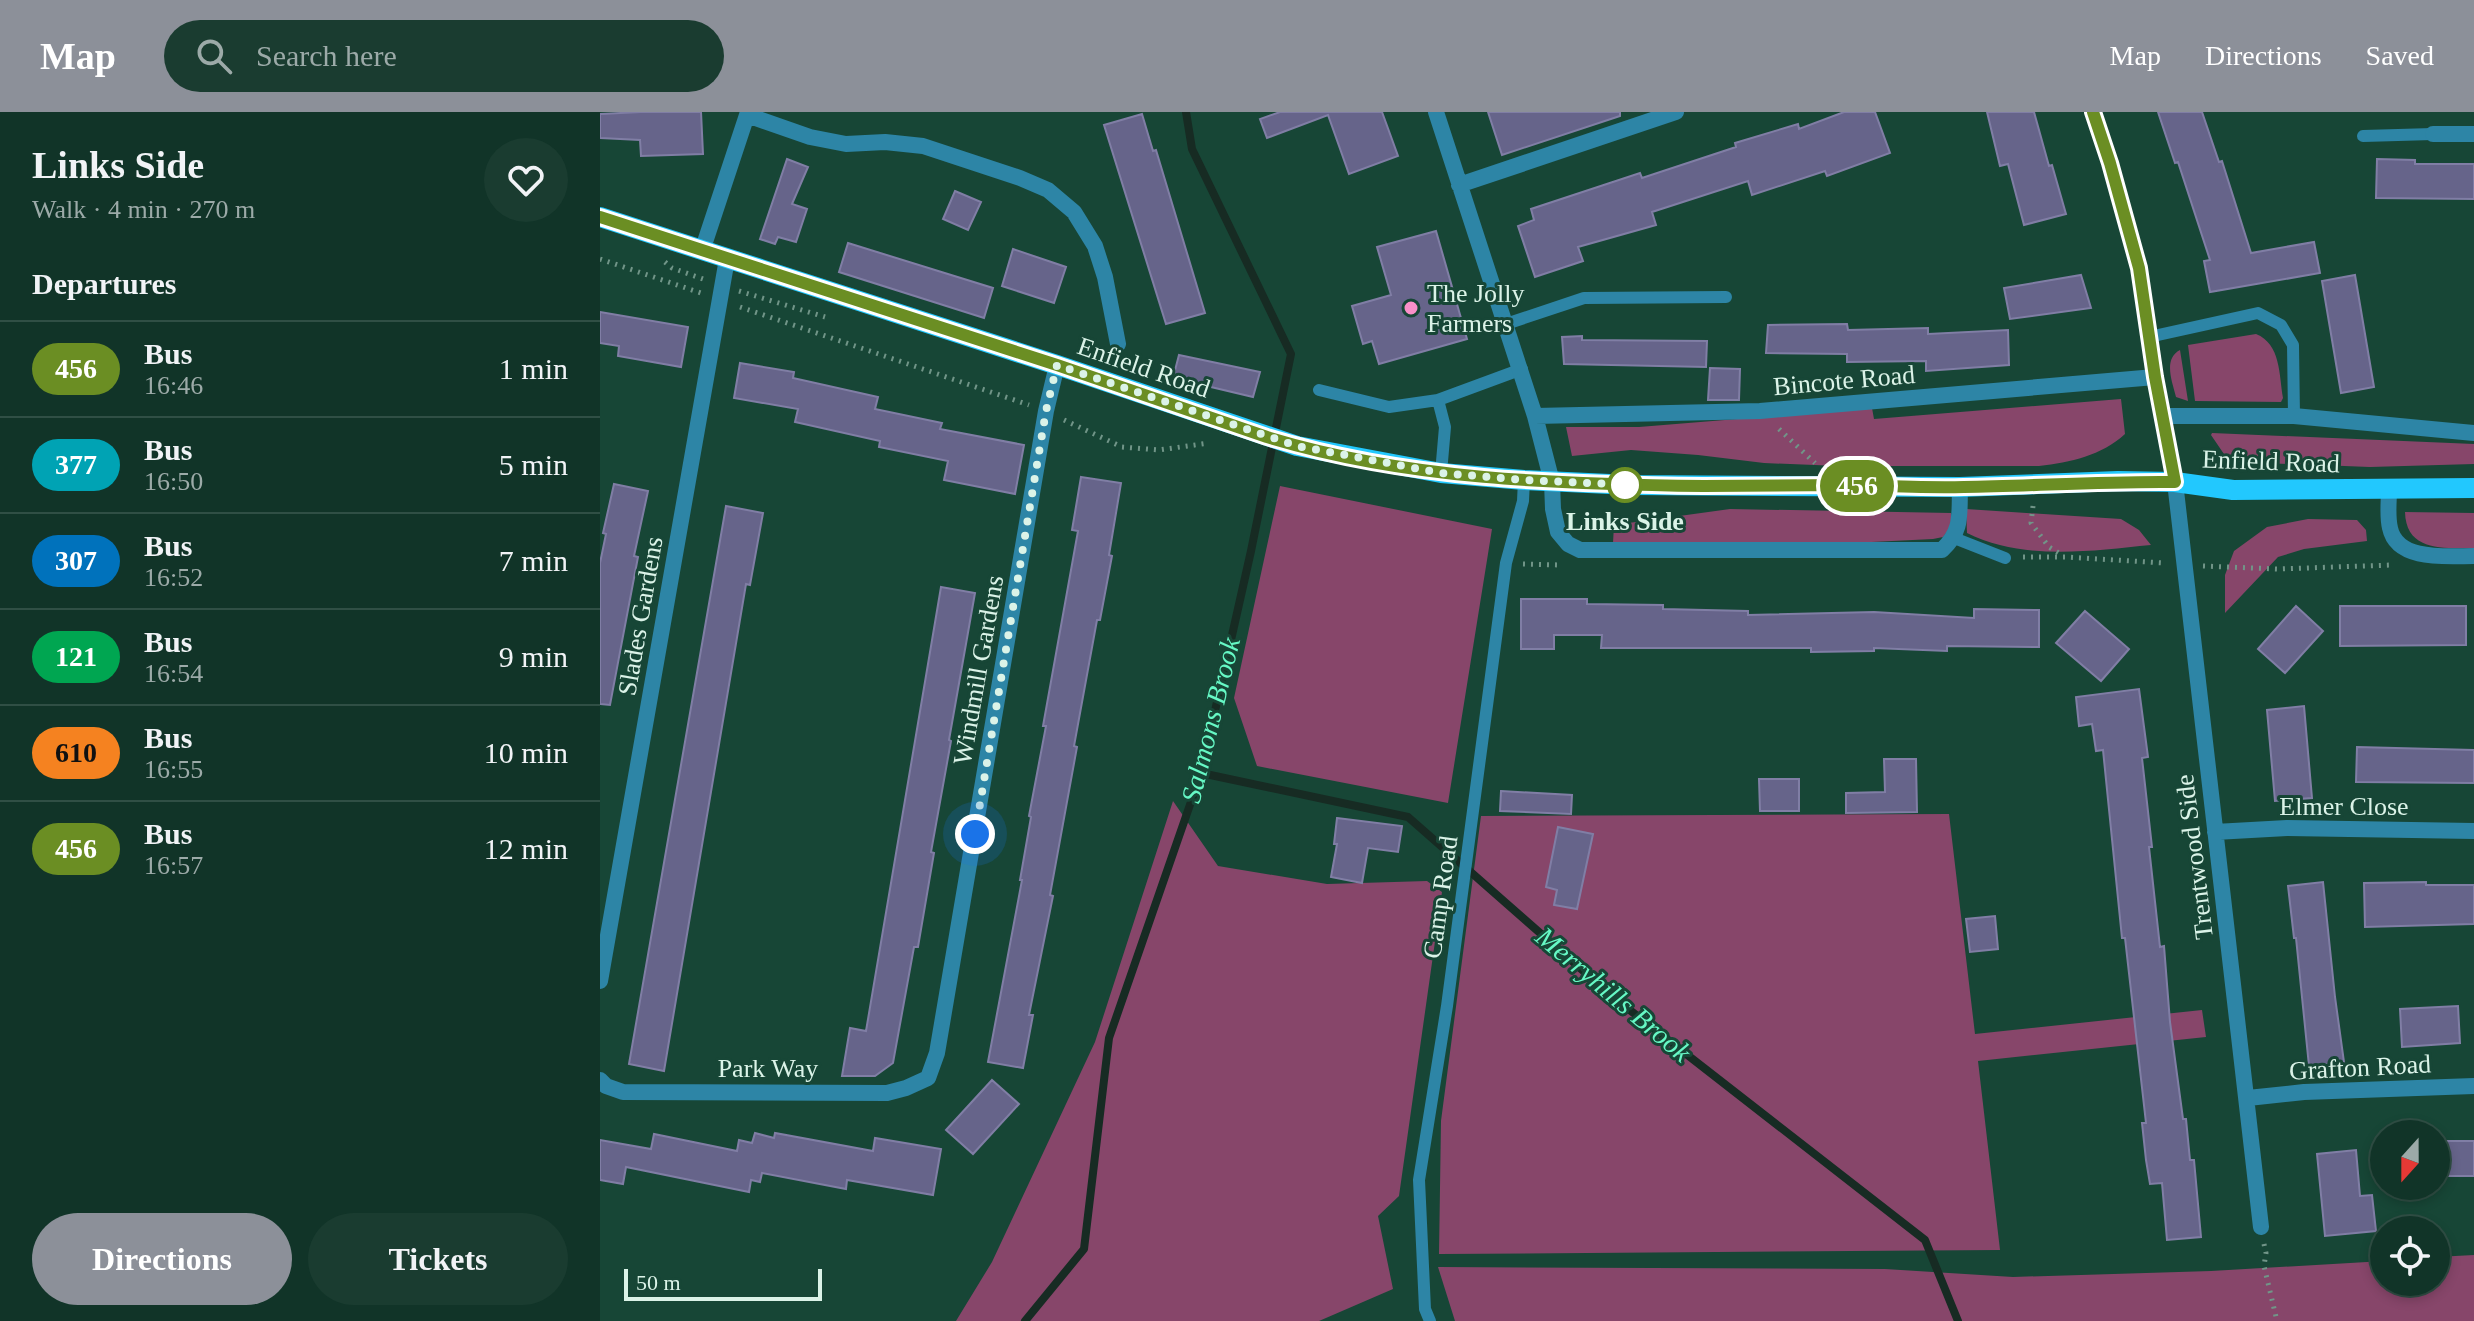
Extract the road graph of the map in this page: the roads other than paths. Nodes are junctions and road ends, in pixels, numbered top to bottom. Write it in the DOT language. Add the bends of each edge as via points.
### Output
graph roads {
  1 [pos="1436,112"];
  2 [pos="1676,112"];
  3 [pos="2093,112"];
  4 [pos="748,113"];
  5 [pos="2433,134"];
  6 [pos="2474,134"];
  7 [pos="2363,136"];
  8 [pos="1459,185"];
  9 [pos="600,217"];
  10 [pos="702,251"];
  11 [pos="727,259"];
  12 [pos="1726,297"];
  13 [pos="1506,324"];
  14 [pos="2149,337"];
  15 [pos="1118,344"];
  16 [pos="1057,365"];
  17 [pos="1522,369"];
  18 [pos="2155,377"];
  19 [pos="1319,390"];
  20 [pos="1438,400"];
  21 [pos="1535,416"];
  22 [pos="2162,416"];
  23 [pos="2294,416"];
  24 [pos="2474,433"];
  25 [pos="1441,473"];
  26 [pos="1524,480"];
  27 [pos="1552,482"];
  28 [pos="2175,482"];
  29 [pos="1960,487"];
  30 [pos="2474,488"];
  31 [pos="2389,489"];
  32 [pos="1954,538"];
  33 [pos="2474,556"];
  34 [pos="2005,558"];
  35 [pos="2474,831"];
  36 [pos="2215,832"];
  37 [pos="600,981"];
  38 [pos="928,1078"];
  39 [pos="603,1083"];
  40 [pos="2474,1086"];
  41 [pos="2248,1098"];
  42 [pos="2261,1227"];
  43 [pos="1430,1321"];
  1 -- 8 [label="street"];
  2 -- 8 [label="street"];
  3 -- 14 [label="street" via="2139,268"];
  4 -- 10 [label="street"];
  4 -- 15 [label="street" via="846,144 923,146 1048,190 1074,212 1095,246"];
  5 -- 6 [label="street"];
  5 -- 7 [label="lane"];
  8 -- 13 [label="street"];
  9 -- 10 [label="main road, Enfield Road"];
  10 -- 11 [label="main road, Enfield Road"];
  11 -- 16 [label="main road, Enfield Road"];
  11 -- 37 [label="street, Slades Gardens"];
  12 -- 13 [label="lane" via="1584,298"];
  13 -- 17 [label="street"];
  14 -- 18 [label="street"];
  14 -- 23 [label="lane" via="2258,313 2281,325 2293,345"];
  16 -- 25 [label="main road, Enfield Road" via="1297,446"];
  16 -- 38 [label="street, Windmill Gardens" via="940,1038"];
  17 -- 20 [label="lane"];
  17 -- 21 [label="street"];
  18 -- 21 [label="street, Bincote Road" via="1760,411"];
  18 -- 22 [label="street"];
  19 -- 20 [label="lane" via="1389,407"];
  20 -- 25 [label="lane" via="1445,427"];
  21 -- 27 [label="street"];
  22 -- 23 [label="street, Enfield Road"];
  22 -- 28 [label="street"];
  23 -- 24 [label="street, Enfield Road"];
  25 -- 26 [label="main road, Enfield Road"];
  26 -- 27 [label="main road, Enfield Road"];
  26 -- 43 [label="lane, Camp Road" via="1506,563 1419,1180 1425,1309"];
  27 -- 29 [label="main road, Enfield Road"];
  27 -- 32 [label="street" via="1558,532 1580,550 1942,550"];
  28 -- 29 [label="main road, Enfield Road"];
  28 -- 31 [label="main road, Enfield Road" via="2233,490"];
  28 -- 36 [label="street, Trentwood Side"];
  29 -- 32 [label="street"];
  30 -- 31 [label="main road, Enfield Road"];
  31 -- 33 [label="street" via="2390,530 2398,542 2415,553"];
  32 -- 34 [label="lane"];
  35 -- 36 [label="street, Elmer Close"];
  36 -- 41 [label="street, Trentwood Side"];
  38 -- 39 [label="street, Park Way" via="887,1093 623,1092"];
  40 -- 41 [label="street, Grafton Road"];
  41 -- 42 [label="street, Trentwood Side"];
}
